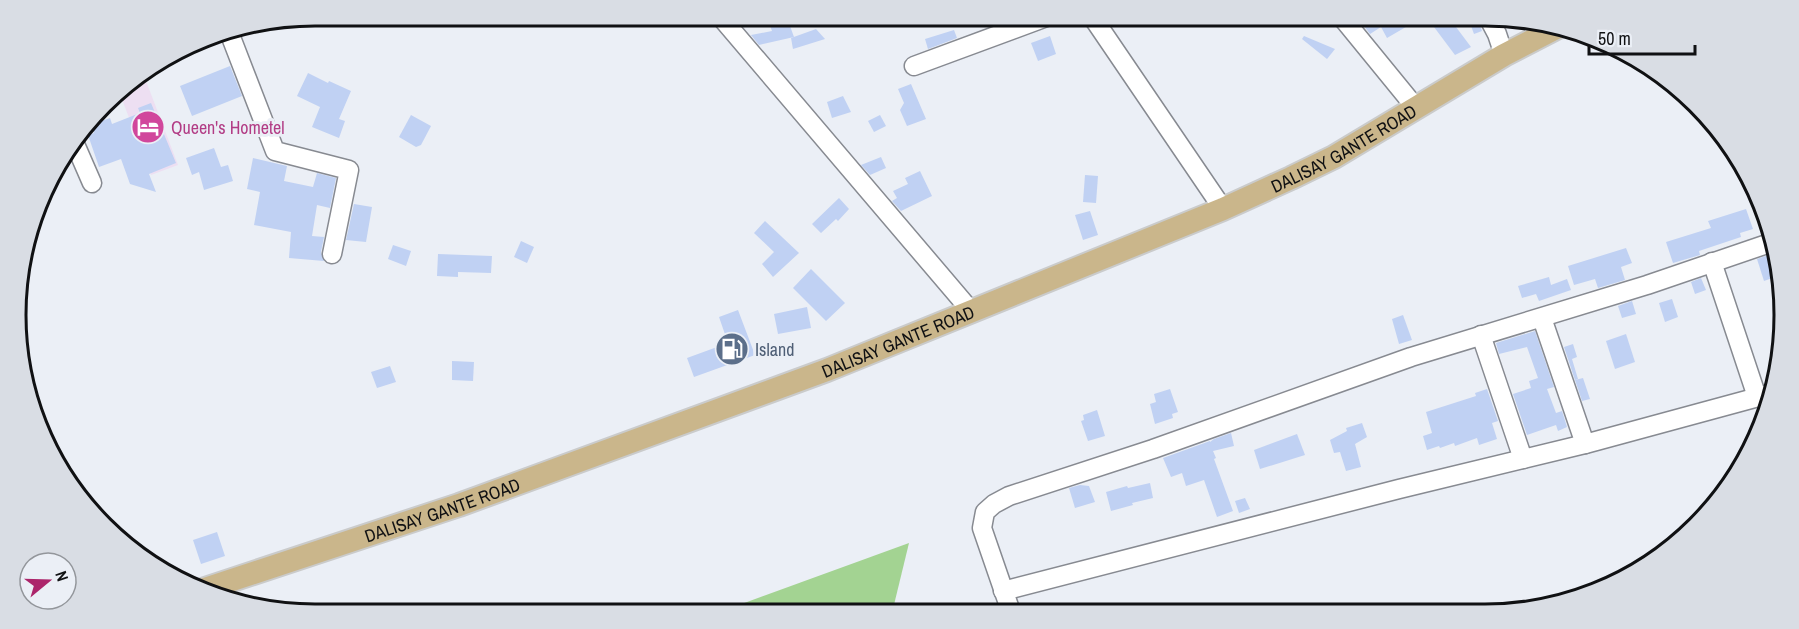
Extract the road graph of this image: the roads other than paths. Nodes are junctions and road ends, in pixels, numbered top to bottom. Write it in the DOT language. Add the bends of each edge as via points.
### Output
graph roads {
  1 [pos="728,26"];
  2 [pos="1022,26"];
  3 [pos="1098,26"];
  4 [pos="1349,26"];
  5 [pos="1493,26"];
  6 [pos="1548,32"];
  7 [pos="231,38"];
  8 [pos="1504,55"];
  9 [pos="914,66"];
  10 [pos="1416,108"];
  11 [pos="77,149"];
  12 [pos="93,183"];
  13 [pos="1223,209"];
  14 [pos="1765,245"];
  15 [pos="332,254"];
  16 [pos="1712,262"];
  17 [pos="971,311"];
  18 [pos="1542,318"];
  19 [pos="1481,335"];
  20 [pos="1763,391"];
  21 [pos="1762,396"];
  22 [pos="1585,444"];
  23 [pos="1523,459"];
  24 [pos="215,586"];
  25 [pos="1003,591"];
  26 [pos="1008,604"];
  1 -- 17 [label="street"];
  2 -- 9 [label="street"];
  3 -- 13 [label="street"];
  4 -- 10 [label="street"];
  5 -- 8 [label="street"];
  6 -- 8 [label="main road, DALISAY GANTE ROAD"];
  7 -- 15 [label="street" via="275,151 349,170"];
  8 -- 10 [label="main road, DALISAY GANTE ROAD"];
  10 -- 13 [label="main road, DALISAY GANTE ROAD" via="1334,157"];
  11 -- 12 [label="street"];
  13 -- 17 [label="main road, DALISAY GANTE ROAD"];
  14 -- 16 [label="street"];
  16 -- 18 [label="street"];
  16 -- 20 [label="street"];
  17 -- 24 [label="main road, DALISAY GANTE ROAD" via="827,370 459,505"];
  18 -- 19 [label="street"];
  18 -- 22 [label="street"];
  19 -- 23 [label="street"];
  19 -- 25 [label="street" via="994,504 985,512 982,528"];
  21 -- 22 [label="street"];
  22 -- 23 [label="street"];
  23 -- 25 [label="street"];
  25 -- 26 [label="street"];
}
